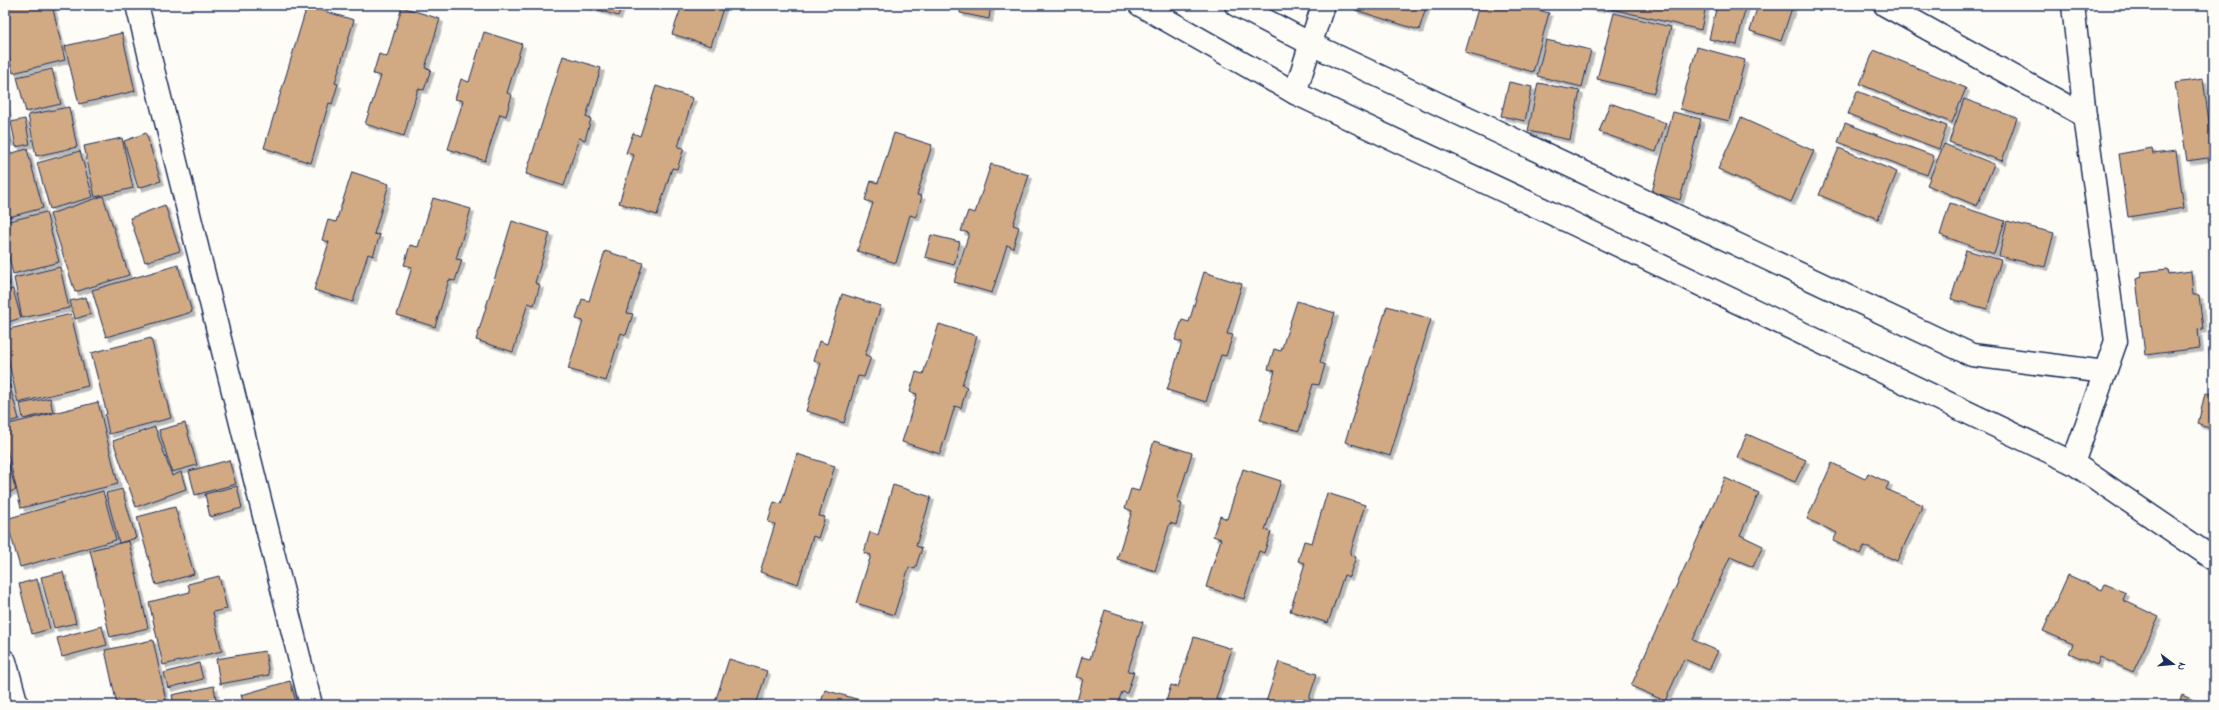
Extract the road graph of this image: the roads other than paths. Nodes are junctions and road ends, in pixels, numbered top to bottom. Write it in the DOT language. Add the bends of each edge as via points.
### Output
graph roads {
  1 [pos="137,5"];
  2 [pos="1140,5"];
  3 [pos="1236,5"];
  4 [pos="1324,5"];
  5 [pos="1886,5"];
  6 [pos="2073,5"];
  7 [pos="1311,44"];
  8 [pos="1295,94"];
  9 [pos="2085,116"];
  10 [pos="2105,372"];
  11 [pos="2073,463"];
  12 [pos="2214,559"];
  13 [pos="5,661"];
  14 [pos="17,705"];
  15 [pos="311,705"];
  1 -- 15 [label="street"];
  2 -- 8 [label="street"];
  3 -- 7 [label="street"];
  4 -- 7 [label="street"];
  5 -- 9 [label="street"];
  6 -- 9 [label="street"];
  7 -- 8 [label="street"];
  7 -- 10 [label="street" via="1972,355"];
  8 -- 11 [label="street" via="1574,224"];
  9 -- 10 [label="street" via="2116,341"];
  10 -- 11 [label="street"];
  11 -- 12 [label="street"];
  13 -- 14 [label="street"];
}
